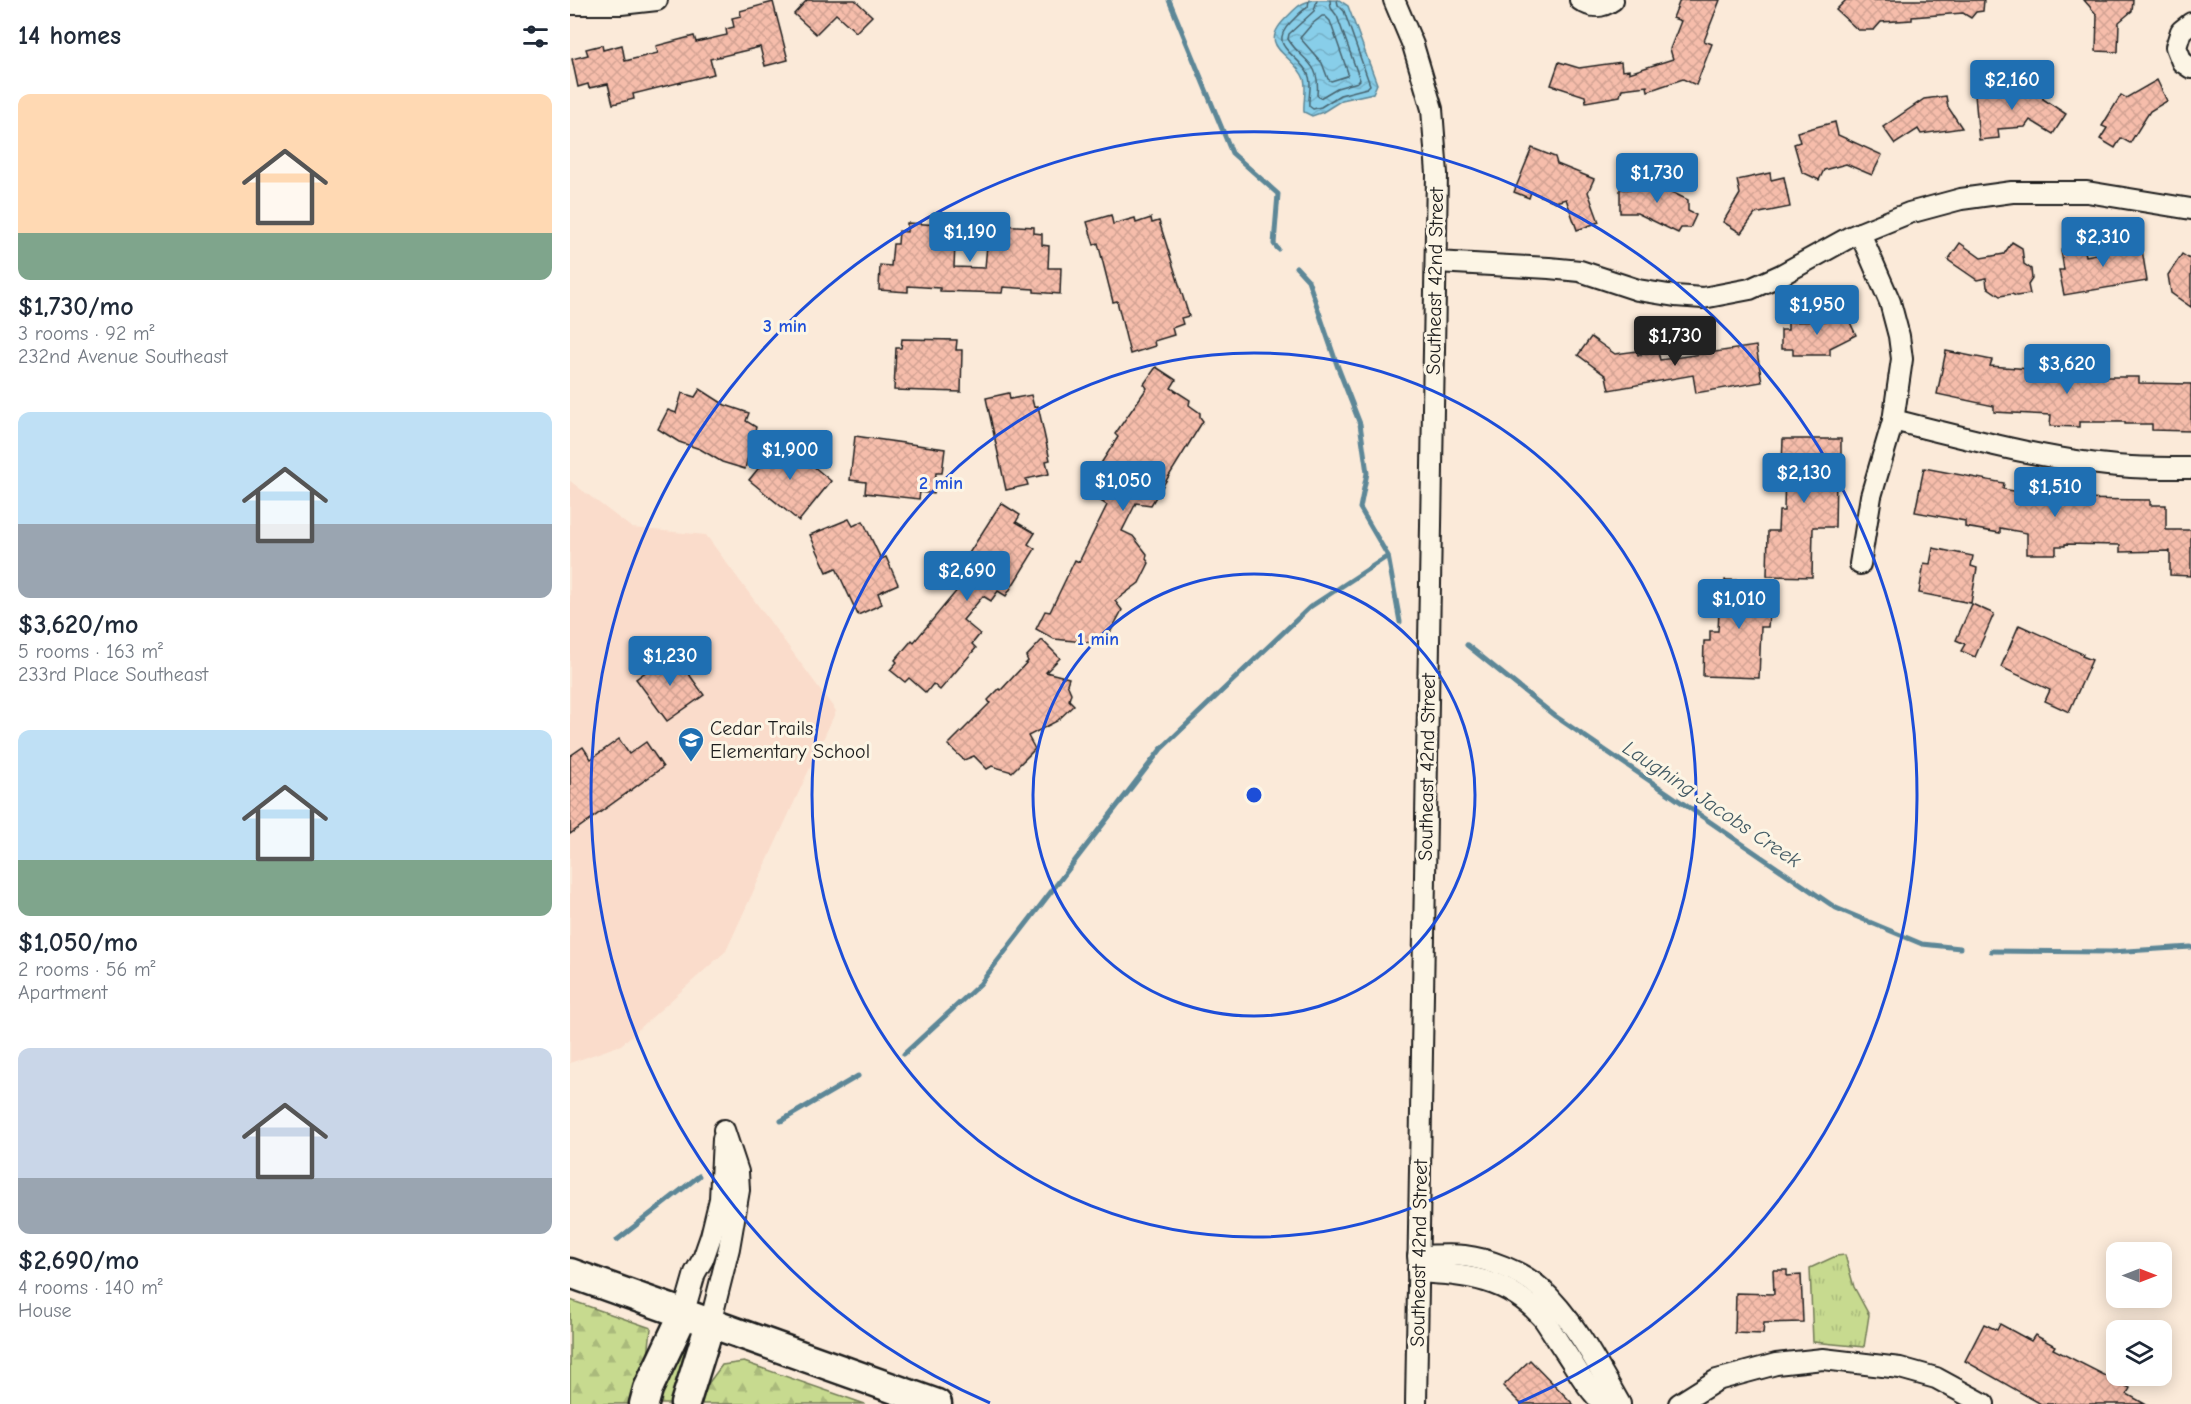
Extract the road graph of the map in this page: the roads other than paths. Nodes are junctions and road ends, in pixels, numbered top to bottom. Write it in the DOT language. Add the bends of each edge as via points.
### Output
graph roads {
  1 [pos="657,0"];
  2 [pos="1394,0"];
  3 [pos="1580,0"];
  4 [pos="1613,0"];
  5 [pos="570,4"];
  6 [pos="2191,23"];
  7 [pos="2191,68"];
  8 [pos="2191,209"];
  9 [pos="1860,233"];
  10 [pos="1436,262"];
  11 [pos="1893,420"];
  12 [pos="2191,468"];
  13 [pos="1860,564"];
  14 [pos="1418,1264"];
  15 [pos="570,1273"];
  16 [pos="683,1315"];
  17 [pos="711,1324"];
  18 [pos="644,1404"];
  19 [pos="686,1404"];
  20 [pos="937,1404"];
  21 [pos="1416,1404"];
  22 [pos="1604,1404"];
  23 [pos="1620,1404"];
  24 [pos="1679,1404"];
  25 [pos="1984,1404"];
  1 -- 5 [label="street"];
  2 -- 10 [label="street, Southeast 42nd Street" via="1425,80 1435,130"];
  3 -- 4 [label="street" via="1595,6"];
  6 -- 7 [label="street" via="2181,31 2176,47 2182,62"];
  8 -- 9 [label="street" via="2087,192 2012,192 1930,207"];
  9 -- 10 [label="street" via="1750,289 1703,298 1638,290 1580,272"];
  9 -- 11 [label="street" via="1890,302 1899,336 1902,359"];
  10 -- 14 [label="street, Southeast 42nd Street"];
  11 -- 12 [label="street" via="2078,460 2130,467"];
  11 -- 13 [label="street" via="1871,496"];
  14 -- 21 [label="street, Southeast 42nd Street"];
  14 -- 22 [label="street" via="1466,1275 1509,1290 1527,1302 1544,1319 1592,1393"];
  14 -- 23 [label="street" via="1463,1256 1520,1275 1538,1286 1594,1357"];
  15 -- 16 [label="main road"];
  16 -- 17 [label="main road"];
  16 -- 17 [label="street" via="720,1199 724,1130 738,1172 739,1190"];
  16 -- 18 [label="main road"];
  17 -- 19 [label="main road"];
  17 -- 20 [label="main road"];
  24 -- 25 [label="street" via="1717,1380 1776,1364 1823,1359 1900,1368 1936,1378"];
}
